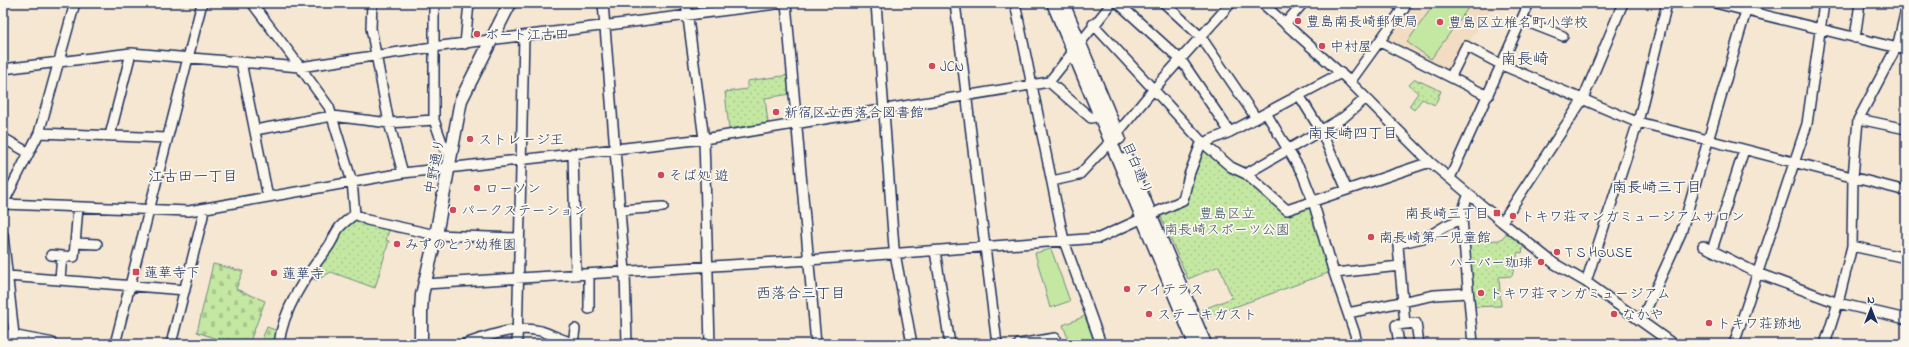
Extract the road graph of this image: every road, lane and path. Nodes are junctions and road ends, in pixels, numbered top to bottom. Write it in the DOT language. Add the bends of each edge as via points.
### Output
graph roads {
  1 [pos="75,3"];
  2 [pos="202,3"];
  3 [pos="252,3"];
  4 [pos="372,3"];
  5 [pos="434,3"];
  6 [pos="469,3"];
  7 [pos="510,3"];
  8 [pos="604,3"];
  9 [pos="686,3"];
  10 [pos="785,3"];
  11 [pos="876,3"];
  12 [pos="955,3"];
  13 [pos="1015,3"];
  14 [pos="1053,3"];
  15 [pos="1063,3"];
  16 [pos="1112,3"];
  17 [pos="1118,3"];
  18 [pos="1164,3"];
  19 [pos="1231,3"];
  20 [pos="1262,3"];
  21 [pos="1304,3"];
  22 [pos="1395,3"];
  23 [pos="1529,3"];
  24 [pos="1623,3"];
  25 [pos="1667,3"];
  26 [pos="1714,3"];
  27 [pos="1824,3"];
  28 [pos="1860,3"];
  29 [pos="1406,6"];
  30 [pos="1906,9"];
  31 [pos="1746,11"];
  32 [pos="687,15"];
  33 [pos="1522,20"];
  34 [pos="1093,24"];
  35 [pos="1285,24"];
  36 [pos="605,25"];
  37 [pos="1820,29"];
  38 [pos="524,36"];
  39 [pos="1563,36"];
  40 [pos="1201,37"];
  41 [pos="1855,38"];
  42 [pos="491,40"];
  43 [pos="1380,42"];
  44 [pos="465,44"];
  45 [pos="433,47"];
  46 [pos="1896,48"];
  47 [pos="1076,49"];
  48 [pos="1906,50"];
  49 [pos="131,53"];
  50 [pos="376,55"];
  51 [pos="188,57"];
  52 [pos="1181,60"];
  53 [pos="60,61"];
  54 [pos="241,62"];
  55 [pos="1502,65"];
  56 [pos="300,66"];
  57 [pos="3,69"];
  58 [pos="1340,73"];
  59 [pos="1451,76"];
  60 [pos="1049,82"];
  61 [pos="1350,82"];
  62 [pos="1031,85"];
  63 [pos="1153,90"];
  64 [pos="1299,95"];
  65 [pos="966,96"];
  66 [pos="1488,96"];
  67 [pos="1366,98"];
  68 [pos="1583,99"];
  69 [pos="884,110"];
  70 [pos="1266,113"];
  71 [pos="332,116"];
  72 [pos="1100,116"];
  73 [pos="1256,118"];
  74 [pos="1859,119"];
  75 [pos="434,120"];
  76 [pos="1638,122"];
  77 [pos="389,123"];
  78 [pos="797,124"];
  79 [pos="1906,129"];
  80 [pos="254,130"];
  81 [pos="1321,131"];
  82 [pos="1230,132"];
  83 [pos="39,133"];
  84 [pos="110,135"];
  85 [pos="1114,137"];
  86 [pos="3,138"];
  87 [pos="167,138"];
  88 [pos="704,139"];
  89 [pos="1708,141"];
  90 [pos="1203,143"];
  91 [pos="615,148"];
  92 [pos="1289,149"];
  93 [pos="1744,150"];
  94 [pos="29,153"];
  95 [pos="451,153"];
  96 [pos="573,153"];
  97 [pos="521,159"];
  98 [pos="1430,162"];
  99 [pos="1794,163"];
  100 [pos="448,167"];
  101 [pos="403,173"];
  102 [pos="1246,174"];
  103 [pos="1853,177"];
  104 [pos="1450,178"];
  105 [pos="1052,181"];
  106 [pos="352,182"];
  107 [pos="1347,190"];
  108 [pos="1906,191"];
  109 [pos="1469,194"];
  110 [pos="268,197"];
  111 [pos="4,199"];
  112 [pos="1313,201"];
  113 [pos="663,207"];
  114 [pos="78,208"];
  115 [pos="203,209"];
  116 [pos="148,210"];
  117 [pos="620,210"];
  118 [pos="355,214"];
  119 [pos="1147,217"];
  120 [pos="1462,219"];
  121 [pos="1502,222"];
  122 [pos="3,235"];
  123 [pos="436,235"];
  124 [pos="518,238"];
  125 [pos="1064,241"];
  126 [pos="75,243"];
  127 [pos="97,244"];
  128 [pos="1852,246"];
  129 [pos="985,247"];
  130 [pos="935,251"];
  131 [pos="895,254"];
  132 [pos="51,255"];
  133 [pos="62,256"];
  134 [pos="1906,258"];
  135 [pos="809,260"];
  136 [pos="1400,266"];
  137 [pos="708,267"];
  138 [pos="624,272"];
  139 [pos="1335,273"];
  140 [pos="589,274"];
  141 [pos="1757,274"];
  142 [pos="576,275"];
  143 [pos="8,276"];
  144 [pos="518,278"];
  145 [pos="60,279"];
  146 [pos="1586,282"];
  147 [pos="425,284"];
  148 [pos="129,285"];
  149 [pos="185,290"];
  150 [pos="1468,293"];
  151 [pos="1402,302"];
  152 [pos="1838,303"];
  153 [pos="590,309"];
  154 [pos="1348,313"];
  155 [pos="1906,319"];
  156 [pos="1641,321"];
  157 [pos="1405,324"];
  158 [pos="575,329"];
  159 [pos="516,331"];
  160 [pos="3,335"];
  161 [pos="1055,338"];
  162 [pos="16,341"];
  163 [pos="51,344"];
  164 [pos="115,344"];
  165 [pos="171,344"];
  166 [pos="279,344"];
  167 [pos="421,344"];
  168 [pos="465,344"];
  169 [pos="517,344"];
  170 [pos="569,344"];
  171 [pos="573,344"];
  172 [pos="627,344"];
  173 [pos="710,344"];
  174 [pos="816,344"];
  175 [pos="912,344"];
  176 [pos="950,344"];
  177 [pos="997,344"];
  178 [pos="1019,344"];
  179 [pos="1101,344"];
  180 [pos="1195,344"];
  181 [pos="1205,344"];
  182 [pos="1357,344"];
  183 [pos="1399,344"];
  184 [pos="1419,344"];
  185 [pos="1473,344"];
  186 [pos="1673,344"];
  187 [pos="1734,344"];
  188 [pos="1825,344"];
  1 -- 53 [label="street"];
  2 -- 51 [label="street"];
  3 -- 56 [label="street"];
  4 -- 50 [label="street" via="371,28"];
  5 -- 45 [label="street"];
  6 -- 44 [label="street"];
  7 -- 42 [label="main road, 中野通り"];
  8 -- 36 [label="street"];
  9 -- 32 [label="street"];
  10 -- 32 [label="street"];
  10 -- 78 [label="street"];
  11 -- 69 [label="street"];
  12 -- 65 [label="street"];
  13 -- 62 [label="street"];
  14 -- 47 [label="main road, 目白通り"];
  15 -- 47 [label="main road, 目白通り"];
  16 -- 34 [label="street"];
  17 -- 52 [label="street"];
  18 -- 40 [label="street"];
  19 -- 40 [label="street"];
  20 -- 35 [label="street"];
  21 -- 35 [label="street"];
  22 -- 29 [label="street"];
  23 -- 33 [label="street"];
  24 -- 68 [label="street"];
  25 -- 76 [label="street"];
  26 -- 31 [label="street"];
  27 -- 37 [label="street"];
  28 -- 41 [label="street"];
  29 -- 43 [label="street"];
  30 -- 46 [label="street"];
  31 -- 37 [label="street"];
  31 -- 89 [label="street"];
  32 -- 36 [label="street"];
  32 -- 88 [label="street"];
  33 -- 39 [label="street"];
  33 -- 55 [label="street"];
  34 -- 47 [label="street"];
  34 -- 63 [label="street"];
  35 -- 58 [label="street"];
  36 -- 38 [label="street"];
  36 -- 91 [label="street"];
  37 -- 41 [label="street"];
  37 -- 99 [label="street" via="1807,124"];
  38 -- 42 [label="street"];
  38 -- 97 [label="street"];
  40 -- 52 [label="street"];
  40 -- 73 [label="street"];
  41 -- 46 [label="street"];
  42 -- 44 [label="street"];
  42 -- 95 [label="main road, 中野通り" via="461,100"];
  43 -- 59 [label="street"];
  43 -- 61 [label="street"];
  44 -- 45 [label="street"];
  45 -- 50 [label="street"];
  45 -- 75 [label="street"];
  46 -- 48 [label="street"];
  46 -- 74 [label="street"];
  47 -- 60 [label="street"];
  47 -- 72 [label="main road, 目白通り"];
  47 -- 85 [label="main road, 目白通り"];
  49 -- 51 [label="street"];
  49 -- 53 [label="street"];
  49 -- 84 [label="street"];
  50 -- 56 [label="street"];
  50 -- 77 [label="street"];
  51 -- 54 [label="street"];
  51 -- 87 [label="street"];
  52 -- 63 [label="street"];
  52 -- 82 [label="street"];
  53 -- 57 [label="street"];
  53 -- 83 [label="street"];
  54 -- 56 [label="street"];
  54 -- 80 [label="street"];
  55 -- 59 [label="street" via="1466,46"];
  55 -- 66 [label="street"];
  55 -- 68 [label="street"];
  56 -- 71 [label="street" via="329,107"];
  58 -- 61 [label="street"];
  58 -- 64 [label="street"];
  59 -- 66 [label="street"];
  60 -- 62 [label="street"];
  60 -- 72 [label="street" via="1091,118"];
  61 -- 67 [label="street"];
  62 -- 65 [label="street"];
  62 -- 105 [label="street"];
  63 -- 85 [label="street"];
  63 -- 90 [label="street"];
  64 -- 70 [label="street"];
  64 -- 81 [label="street"];
  65 -- 69 [label="street"];
  65 -- 129 [label="street"];
  66 -- 104 [label="street"];
  67 -- 81 [label="street" via="1354,110"];
  67 -- 98 [label="street"];
  68 -- 76 [label="street"];
  68 -- 121 [label="street"];
  69 -- 78 [label="street"];
  69 -- 131 [label="street"];
  70 -- 73 [label="street"];
  70 -- 92 [label="street"];
  71 -- 77 [label="street"];
  71 -- 80 [label="street"];
  71 -- 106 [label="street"];
  72 -- 85 [label="main road, 目白通り"];
  73 -- 82 [label="street"];
  74 -- 79 [label="street"];
  74 -- 103 [label="street"];
  75 -- 77 [label="street"];
  75 -- 95 [label="street" via="444,148"];
  76 -- 89 [label="street"];
  76 -- 146 [label="street"];
  77 -- 101 [label="street"];
  78 -- 88 [label="street"];
  78 -- 135 [label="street"];
  80 -- 110 [label="street"];
  81 -- 92 [label="street"];
  81 -- 107 [label="street"];
  82 -- 90 [label="street"];
  83 -- 84 [label="street"];
  83 -- 94 [label="street"];
  84 -- 87 [label="street"];
  85 -- 105 [label="street" via="1079,175"];
  85 -- 119 [label="main road, 目白通り"];
  86 -- 94 [label="street"];
  87 -- 116 [label="street"];
  88 -- 91 [label="street"];
  88 -- 137 [label="street"];
  89 -- 93 [label="street"];
  89 -- 156 [label="street" via="1681,233"];
  90 -- 102 [label="street" via="1231,167"];
  90 -- 119 [label="street" via="1189,175 1183,200"];
  91 -- 96 [label="street"];
  91 -- 117 [label="street"];
  92 -- 102 [label="street"];
  92 -- 112 [label="street"];
  93 -- 99 [label="street"];
  93 -- 141 [label="street" via="1707,248"];
  94 -- 111 [label="street"];
  95 -- 100 [label="main road, 中野通り"];
  96 -- 97 [label="street"];
  96 -- 142 [label="street"];
  97 -- 100 [label="street"];
  97 -- 124 [label="street"];
  98 -- 104 [label="street"];
  98 -- 107 [label="street"];
  99 -- 103 [label="street"];
  99 -- 141 [label="street"];
  100 -- 101 [label="street"];
  100 -- 123 [label="main road, 中野通り"];
  101 -- 106 [label="street"];
  102 -- 112 [label="street" via="1287,210"];
  103 -- 108 [label="street"];
  103 -- 128 [label="street"];
  104 -- 109 [label="street"];
  105 -- 125 [label="street"];
  106 -- 110 [label="street"];
  106 -- 118 [label="street"];
  107 -- 112 [label="street"];
  109 -- 120 [label="street"];
  109 -- 121 [label="street"];
  110 -- 115 [label="street"];
  111 -- 114 [label="street"];
  112 -- 139 [label="street"];
  113 -- 117 [label="street"];
  114 -- 116 [label="street"];
  114 -- 126 [label="street"];
  115 -- 116 [label="street"];
  115 -- 149 [label="street"];
  116 -- 148 [label="street"];
  117 -- 138 [label="street"];
  118 -- 123 [label="street" via="367,220"];
  118 -- 166 [label="street" via="338,229 296,294 283,323"];
  119 -- 125 [label="street" via="1099,238"];
  119 -- 180 [label="main road, 目白通り"];
  119 -- 181 [label="main road, 目白通り"];
  120 -- 136 [label="street" via="1427,237 1400,243"];
  120 -- 150 [label="street"];
  121 -- 146 [label="street" via="1555,264"];
  122 -- 143 [label="street"];
  123 -- 124 [label="street"];
  123 -- 147 [label="main road, 中野通り"];
  124 -- 144 [label="street"];
  125 -- 129 [label="street"];
  125 -- 179 [label="street"];
  126 -- 127 [label="street"];
  126 -- 133 [label="street" via="74,257"];
  128 -- 134 [label="street"];
  128 -- 152 [label="street"];
  129 -- 130 [label="street"];
  129 -- 177 [label="street"];
  130 -- 131 [label="street"];
  130 -- 176 [label="street"];
  131 -- 135 [label="street"];
  131 -- 175 [label="street"];
  132 -- 133 [label="street"];
  133 -- 145 [label="street"];
  135 -- 137 [label="street"];
  135 -- 174 [label="street"];
  136 -- 139 [label="street"];
  136 -- 151 [label="street"];
  137 -- 138 [label="street"];
  137 -- 173 [label="street"];
  138 -- 140 [label="street"];
  138 -- 172 [label="street"];
  139 -- 154 [label="street"];
  140 -- 142 [label="street"];
  140 -- 153 [label="street"];
  141 -- 152 [label="street"];
  141 -- 187 [label="street"];
  142 -- 144 [label="street"];
  143 -- 145 [label="street"];
  143 -- 162 [label="street"];
  144 -- 147 [label="street"];
  144 -- 159 [label="street"];
  145 -- 148 [label="street"];
  146 -- 156 [label="street"];
  147 -- 167 [label="main road, 中野通り" via="421,303"];
  148 -- 149 [label="street"];
  148 -- 164 [label="street"];
  149 -- 165 [label="street"];
  150 -- 151 [label="street" via="1435,294"];
  150 -- 185 [label="street"];
  151 -- 154 [label="street"];
  151 -- 157 [label="street"];
  152 -- 155 [label="street"];
  152 -- 188 [label="street"];
  154 -- 182 [label="street"];
  156 -- 186 [label="street"];
  157 -- 183 [label="street" via="1396,326"];
  157 -- 184 [label="street" via="1416,323"];
  158 -- 171 [label="street"];
  159 -- 168 [label="street" via="488,336"];
  159 -- 169 [label="street"];
  159 -- 170 [label="street" via="540,331"];
  160 -- 162 [label="main road"];
  161 -- 178 [label="street"];
  162 -- 163 [label="main road"];
}
